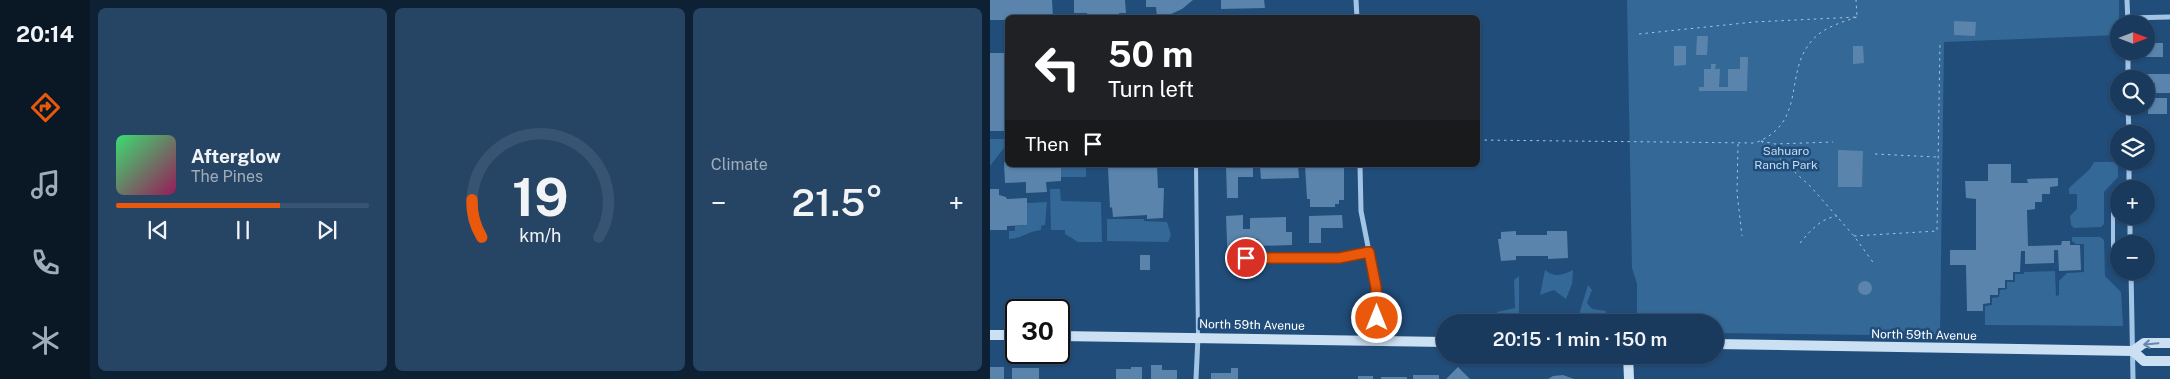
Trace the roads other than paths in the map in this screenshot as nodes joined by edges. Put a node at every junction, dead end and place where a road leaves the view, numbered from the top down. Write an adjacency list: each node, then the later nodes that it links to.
1 (1356, 0): 3 (street)
2 (2127, 0): 4 (street)
3 (1357, 15)
4 (2128, 15)
5 (2169, 17): 6 (street)
6 (2155, 18)
7 (1196, 167): 15 (lane)
8 (1360, 167): 9 (street)
9 (1369, 252): 10 (lane); 16 (street)
10 (1246, 258)
11 (2131, 280): 20 (street)
12 (990, 335): 13 (main road)
13 (1005, 335)
14 (1070, 336): 15 (main road, North 59th Avenue)
15 (1198, 337): 16 (main road, North 59th Avenue); 23 (street)
16 (1376, 340): 17 (main road, North 59th Avenue)
17 (1436, 342)
18 (2170, 343): 20 (main road, North 59th Avenue, one-way to 20)
19 (1724, 344): 20 (main road, North 59th Avenue)
20 (2133, 350): 21 (main road, North 59th Avenue); 25 (street)
21 (2170, 361)
22 (1628, 364): 24 (main road)
23 (1196, 379)
24 (1629, 379)
25 (2133, 379)

